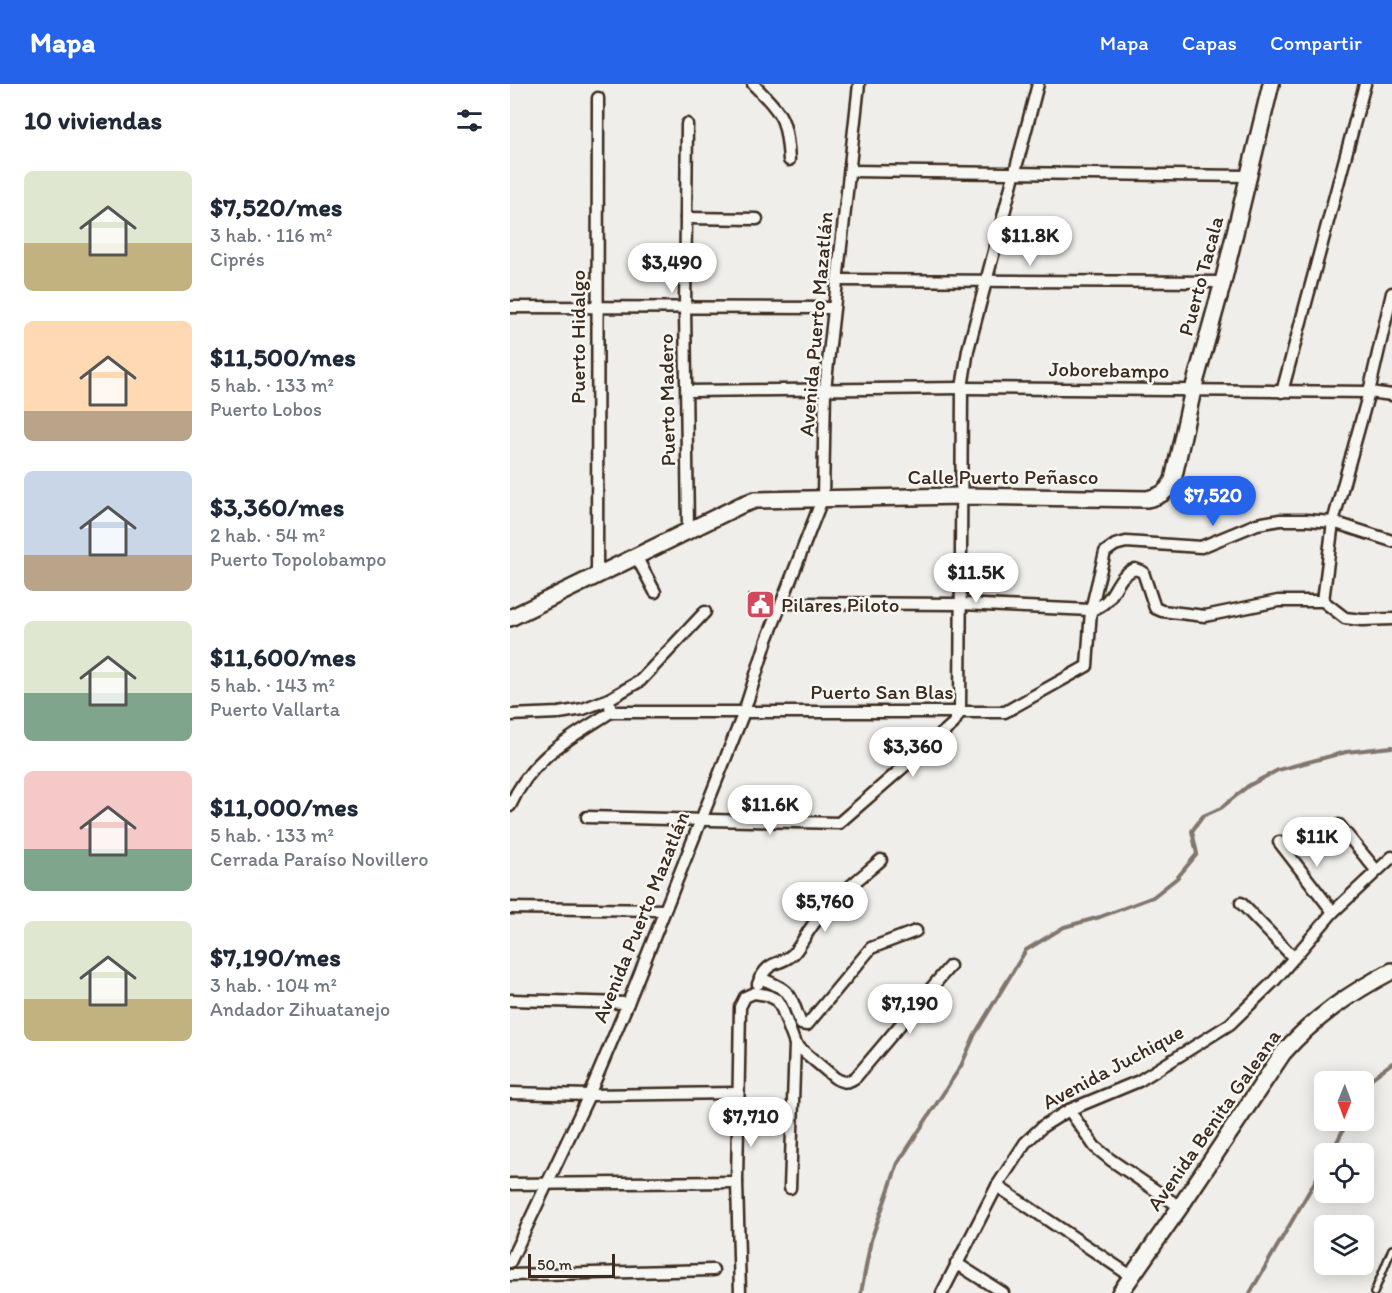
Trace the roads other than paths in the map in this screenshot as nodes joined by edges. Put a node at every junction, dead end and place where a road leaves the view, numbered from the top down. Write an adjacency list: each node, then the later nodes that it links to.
1 (753, 84): 8 (street)
2 (859, 84): 9 (street, Avenida Puerto Mazatlán)
3 (1038, 84): 10 (street)
4 (1271, 84): 11 (street, Puerto Tacala)
5 (1365, 84): 27 (street)
6 (598, 98): 19 (street, Puerto Hidalgo)
7 (687, 124): 12 (street, Puerto Madero)
8 (789, 160)
9 (850, 171): 10 (street); 14 (street, Avenida Puerto Mazatlán)
10 (1016, 172): 11 (street); 15 (street)
11 (1248, 176): 16 (street, Puerto Tacala)
12 (686, 218): 13 (street); 20 (street, Puerto Madero)
13 (757, 219)
14 (837, 280): 15 (street); 21 (street, Avenida Puerto Mazatlán)
15 (987, 281): 16 (street); 23 (street)
16 (1223, 282): 25 (street, Puerto Tacala)
17 (1392, 292): 22 (street)
18 (510, 307): 19 (street)
19 (597, 308): 20 (street); 37 (street, Puerto Hidalgo)
20 (685, 308): 21 (street); 26 (street, Puerto Madero)
21 (833, 308): 24 (street, Avenida Puerto Mazatlán)
22 (1389, 316): 28 (street)
23 (962, 388): 24 (street, Joborebampo); 25 (street, Joborebampo); 31 (street)
24 (825, 390): 26 (street, Joborebampo); 32 (street, Avenida Puerto Mazatlán)
25 (1192, 390): 27 (street, Joborebampo); 30 (street, Puerto Tacala)
26 (688, 391): 34 (street, Puerto Madero)
27 (1282, 392): 28 (street, Joborebampo)
28 (1369, 392): 29 (street, Joborebampo); 33 (street)
29 (1392, 395)
30 (1173, 480): 31 (street, Calle Puerto Peñasco)
31 (963, 496): 32 (street, Calle Puerto Peñasco); 41 (street)
32 (823, 497): 34 (street, Calle Puerto Peñasco); 40 (street, Avenida Puerto Mazatlán)
33 (1332, 522): 35 (street); 39 (street); 42 (street)
34 (688, 530): 36 (street, Calle Puerto Peñasco)
35 (1392, 541)
36 (636, 556): 37 (street, Calle Puerto Peñasco); 38 (street)
37 (597, 576): 44 (street, Calle Puerto Peñasco)
38 (655, 592)
39 (1323, 601): 42 (street); 45 (street)
40 (782, 603): 41 (street); 48 (street, Avenida Puerto Mazatlán)
41 (962, 604): 42 (street); 49 (street)
42 (1091, 610): 49 (street, Puerto San Blas)
43 (705, 612): 46 (street)
44 (510, 618)
45 (1392, 619)
46 (609, 699): 47 (street); 50 (street)
47 (610, 712): 48 (street, Puerto San Blas); 51 (street)
48 (744, 712): 49 (street, Puerto San Blas); 53 (street, Avenida Puerto Mazatlán)
49 (960, 712): 53 (street)
50 (510, 715)
51 (510, 807)
52 (587, 817): 53 (street)
53 (702, 821): 61 (street, Avenida Puerto Mazatlán)
54 (1339, 825): 58 (street)
55 (1280, 842): 62 (street)
56 (1392, 857): 58 (street, Avenida Juchique)
57 (881, 861): 67 (street)
58 (1376, 870): 62 (street, Avenida Juchique)
59 (1241, 903): 64 (street)
60 (510, 908): 61 (street)
61 (665, 910): 70 (street, Avenida Puerto Mazatlán)
62 (1333, 912): 64 (street, Avenida Juchique)
63 (916, 931): 67 (street)
64 (1294, 958): 75 (street, Avenida Juchique)
65 (950, 966): 71 (street)
66 (1392, 971): 81 (street, Avenida Benita Galeana)
67 (760, 978): 68 (street)
68 (754, 993): 71 (street); 72 (street)
69 (510, 1000): 70 (street)
70 (628, 1004): 74 (street, Avenida Puerto Mazatlán)
71 (795, 1044): 80 (street)
72 (737, 1092): 74 (street); 76 (street)
73 (510, 1093): 74 (street)
74 (589, 1095): 78 (street, Avenida Puerto Mazatlán)
75 (1069, 1110): 79 (street, Avenida Juchique); 81 (street)
76 (737, 1182): 78 (street); 88 (street)
77 (510, 1184): 78 (street)
78 (547, 1185): 83 (street, Avenida Puerto Mazatlán)
79 (997, 1186): 84 (street, Avenida Juchique); 87 (street)
80 (790, 1188)
81 (1180, 1207): 87 (street, Avenida Benita Galeana)
82 (1392, 1249): 92 (lane)
83 (510, 1262)
84 (956, 1263): 89 (street, Avenida Juchique); 90 (street)
85 (713, 1269): 86 (street)
86 (510, 1275)
87 (1131, 1276): 91 (street, Avenida Benita Galeana)
88 (740, 1293)
89 (942, 1293)
90 (1003, 1293)
91 (1120, 1293)
92 (1374, 1293)

